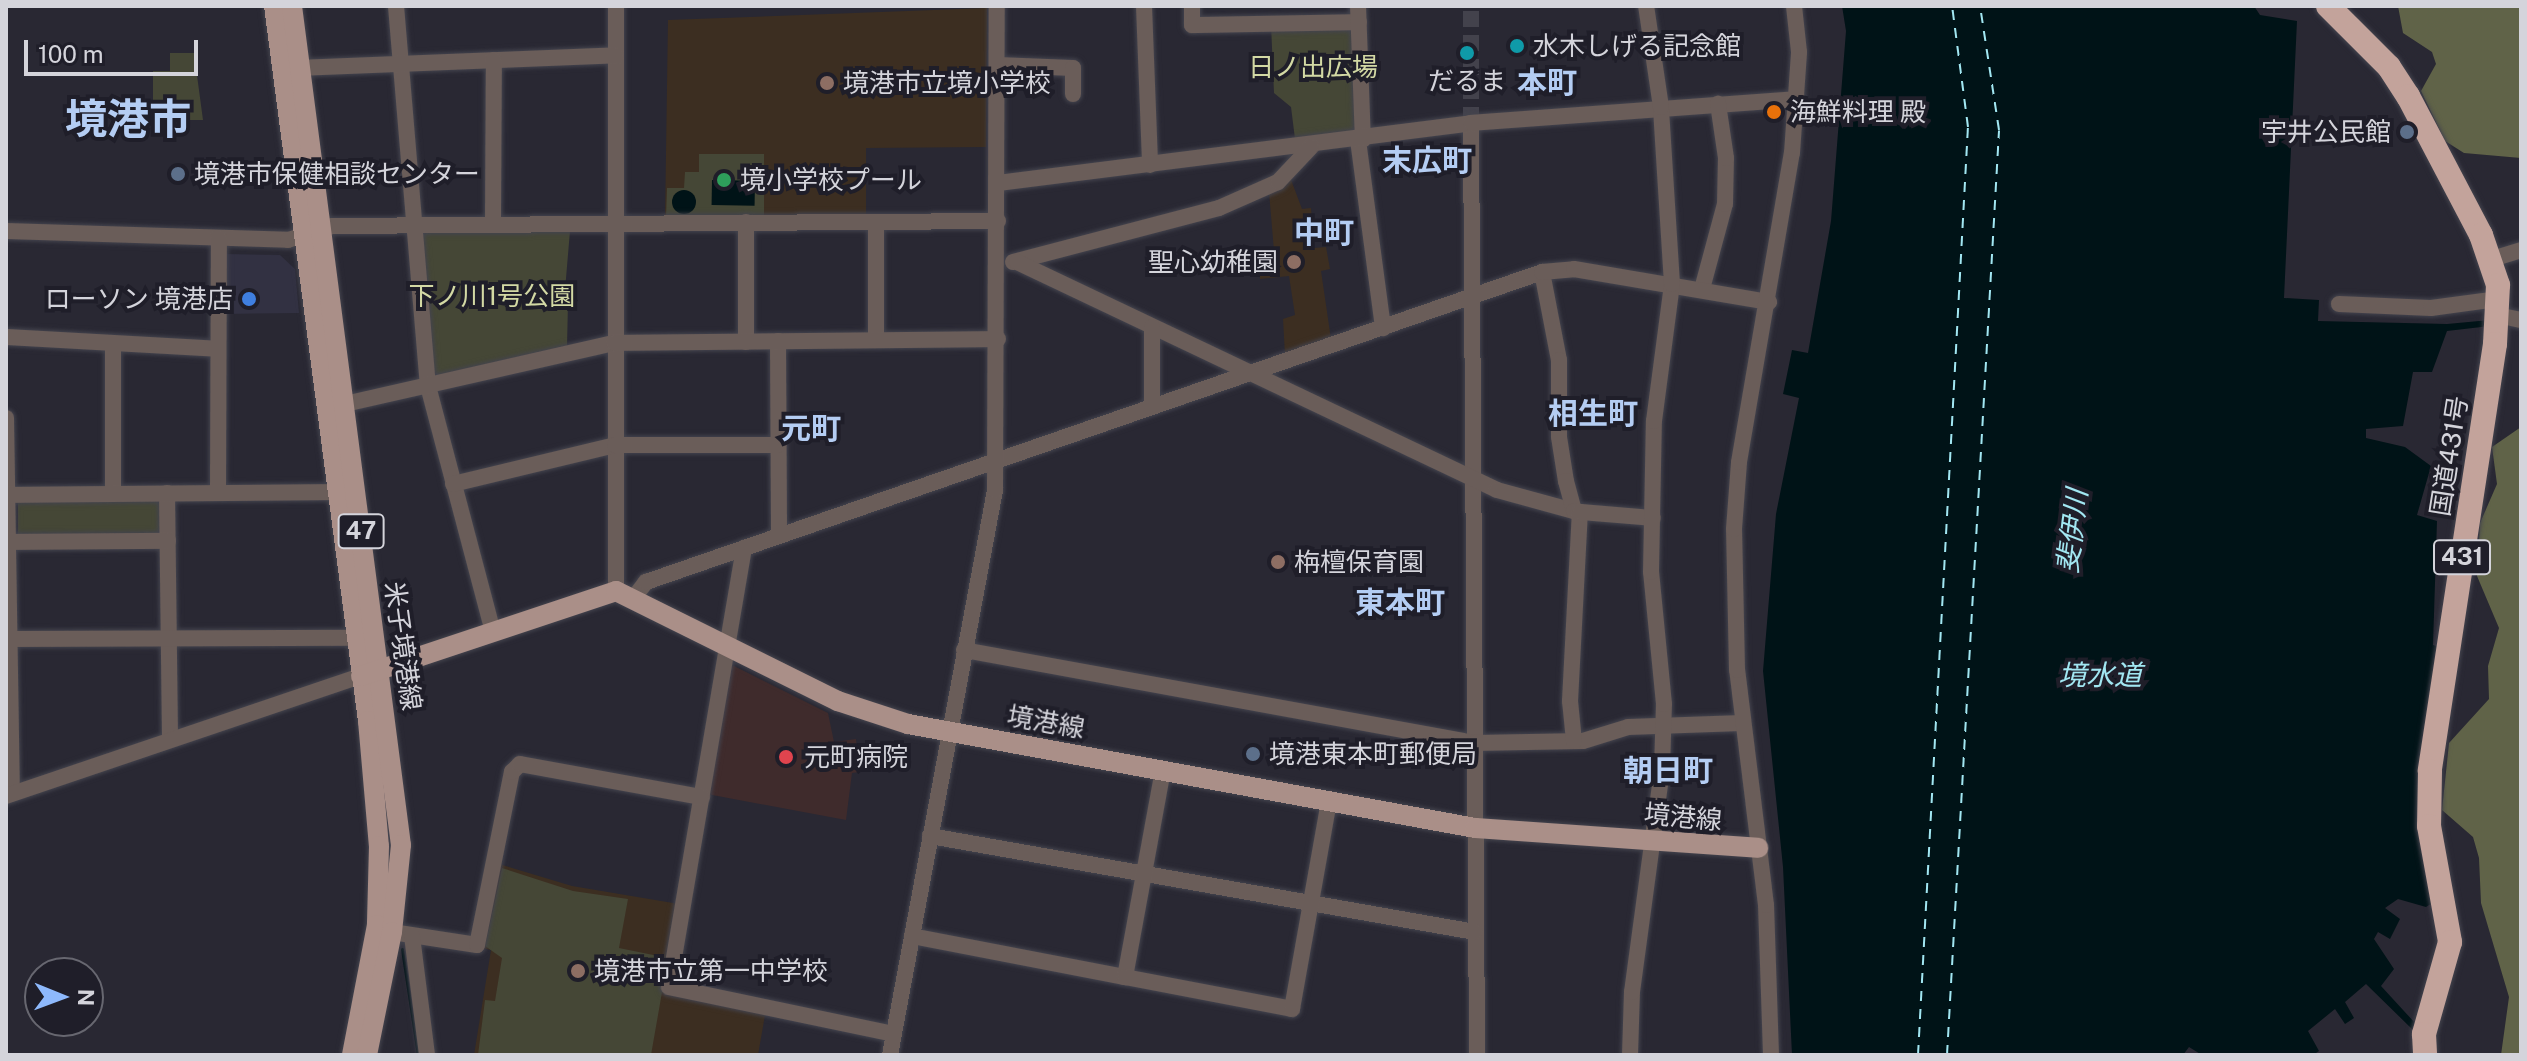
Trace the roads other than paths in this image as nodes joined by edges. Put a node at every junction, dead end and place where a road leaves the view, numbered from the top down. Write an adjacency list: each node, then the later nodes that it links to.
1 (274, 6): 33 (main road, 米子境港線 / 47)
2 (292, 6): 16 (main road, 米子境港線 / 47)
3 (396, 6): 14 (street)
4 (616, 6): 12 (street)
5 (997, 6): 15 (street)
6 (1144, 6): 24 (street)
7 (1192, 6): 11 (street)
8 (1646, 6): 20 (street)
9 (1794, 6): 18 (street)
10 (2328, 6): 36 (highway, 国道431号 / 431)
11 (1358, 14): 22 (street)
12 (616, 55): 13 (street); 31 (street)
13 (494, 60): 14 (street); 30 (street)
14 (401, 63): 16 (street); 29 (street)
15 (998, 65): 17 (street); 25 (street)
16 (299, 68): 33 (main road, 米子境港線 / 47)
17 (1073, 94)
18 (1797, 99): 19 (street); 43 (street)
19 (1718, 104): 20 (street); 41 (street)
20 (1661, 107): 21 (street); 40 (street)
21 (1471, 123): 22 (street); 42 (street)
22 (1360, 140): 23 (street); 47 (street)
23 (1311, 147): 24 (street); 38 (street)
24 (1150, 165): 25 (street)
25 (998, 183): 26 (street)
26 (998, 221): 28 (street); 37 (street)
27 (746, 222): 28 (street); 31 (street); 52 (street)
28 (876, 223): 50 (street)
29 (413, 224): 30 (street); 33 (street); 57 (street)
30 (493, 224): 31 (street)
31 (615, 224): 53 (street)
32 (6, 231): 34 (street)
33 (312, 236): 34 (street); 58 (main road, 米子境港線 / 47); 66 (main road, 米子境港線 / 47)
34 (219, 238): 55 (street)
35 (2521, 250): 36 (street)
36 (2492, 259): 45 (highway, 国道431号 / 431)
37 (998, 260): 38 (street); 49 (street)
38 (1017, 262): 46 (street)
39 (1542, 272): 40 (street); 42 (street); 71 (street)
40 (1672, 284): 41 (street); 72 (street)
41 (1702, 289): 43 (street)
42 (1473, 296): 47 (street); 64 (street)
43 (1769, 302): 85 (street)
44 (2339, 304): 45 (street)
45 (2506, 311): 106 (highway, 国道431号 / 431)
46 (1152, 327): 56 (street); 59 (street)
47 (1383, 328): 56 (street)
48 (6, 337): 54 (street)
49 (998, 339): 50 (street); 63 (street)
50 (876, 340): 51 (street)
51 (778, 341): 52 (street); 62 (street)
52 (746, 342): 53 (street)
53 (614, 343): 57 (street); 61 (street)
54 (113, 347): 55 (street); 69 (street)
55 (218, 349): 68 (street)
56 (1249, 374): 59 (street); 64 (street)
57 (428, 386): 58 (street); 65 (street)
58 (345, 404): 84 (main road, 米子境港線 / 47)
59 (1152, 406): 63 (street)
60 (6, 418): 70 (street)
61 (615, 445): 62 (street); 65 (street); 77 (street)
62 (778, 445): 73 (street)
63 (998, 460): 73 (street); 83 (street)
64 (1474, 479): 71 (street); 90 (street)
65 (453, 484): 78 (street)
66 (335, 492): 68 (street); 80 (main road, 米子境港線 / 47)
67 (167, 493): 68 (street); 69 (street); 74 (street)
68 (218, 493)
69 (113, 494): 70 (street)
70 (8, 495): 75 (street)
71 (1577, 511): 72 (street); 89 (street)
72 (1653, 518): 86 (street)
73 (779, 534): 76 (street)
74 (168, 541): 75 (street); 79 (street)
75 (8, 542): 81 (street)
76 (744, 548): 77 (street); 82 (street)
77 (626, 594): 78 (main road); 82 (main road, 境港線)
78 (493, 632): 84 (main road)
79 (171, 638): 80 (street); 81 (street); 88 (street)
80 (356, 638): 84 (main road, 米子境港線 / 47)
81 (9, 639): 92 (street)
82 (730, 649): 87 (main road, 境港線); 93 (street)
83 (964, 650): 87 (street); 90 (street)
84 (371, 673): 88 (street); 102 (main road, 米子境港線 / 47); 107 (main road, 米子境港線 / 47)
85 (1742, 723): 86 (street); 98 (street)
86 (1664, 729): 89 (street); 97 (street)
87 (949, 731): 91 (main road, 境港線); 96 (street)
88 (170, 738): 92 (street)
89 (1574, 741): 90 (street)
90 (1474, 743): 95 (street)
91 (1163, 770): 94 (main road, 境港線); 99 (street)
92 (9, 794)
93 (702, 797): 102 (street); 105 (street)
94 (1329, 802): 95 (main road, 境港線); 100 (street)
95 (1475, 828): 97 (main road, 境港線); 101 (street)
96 (930, 836): 99 (street); 103 (street)
97 (1656, 840): 98 (main road, 境港線); 112 (street)
98 (1758, 848): 113 (street)
99 (1144, 874): 100 (street); 104 (street)
100 (1311, 904): 101 (street); 104 (street)
101 (1475, 932): 111 (street)
102 (402, 934): 108 (main road, 米子境港線 / 47); 109 (street)
103 (912, 936): 104 (street); 105 (street)
104 (1125, 977)
105 (893, 1034): 110 (street)
106 (2425, 1044): 114 (main road)
107 (352, 1055)
108 (367, 1055)
109 (427, 1055)
110 (890, 1055)
111 (1477, 1055)
112 (1630, 1055)
113 (1771, 1055)
114 (2411, 1055)

